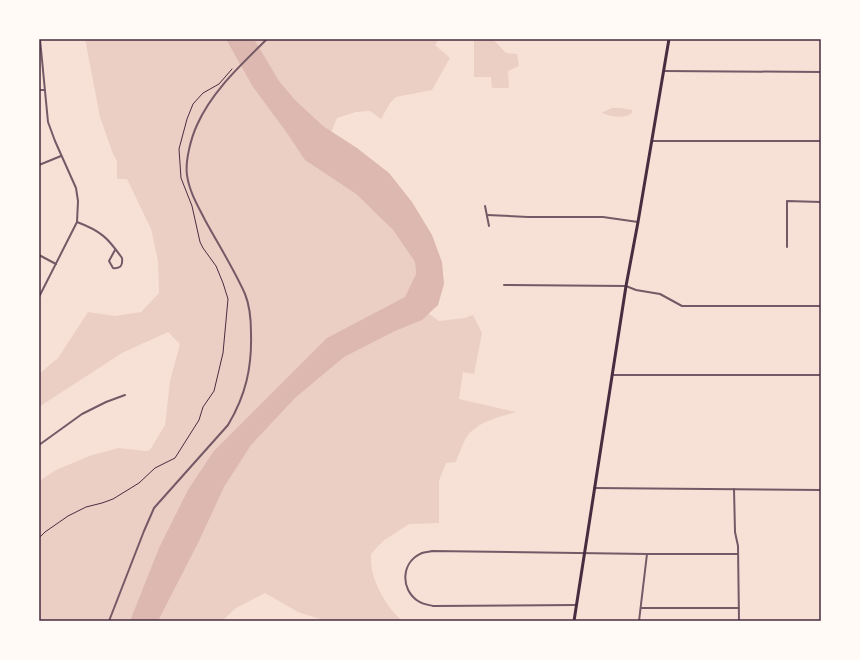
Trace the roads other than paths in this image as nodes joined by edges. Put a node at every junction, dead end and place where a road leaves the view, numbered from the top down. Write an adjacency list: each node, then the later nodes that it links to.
1 (40, 39): 7 (street)
2 (267, 39): 39 (street)
3 (669, 39): 4 (main road)
4 (664, 71): 5 (street); 8 (main road)
5 (821, 72)
6 (39, 90): 7 (street)
7 (44, 90): 10 (street)
8 (652, 141): 9 (street); 16 (main road)
9 (821, 141)
10 (61, 156): 11 (street); 15 (street)
11 (39, 165)
12 (821, 202): 18 (street)
13 (485, 206): 14 (street)
14 (487, 215): 16 (street); 17 (street)
15 (77, 222): 19 (street); 21 (street)
16 (638, 222): 23 (main road)
17 (489, 226)
18 (787, 247)
19 (115, 250): 19 (street)
20 (39, 255): 21 (street)
21 (56, 264): 24 (street)
22 (504, 285): 23 (street)
23 (626, 286): 25 (street); 26 (main road)
24 (39, 296)
25 (821, 306)
26 (612, 375): 27 (street); 30 (main road)
27 (821, 375)
28 (125, 395): 29 (street)
29 (39, 444)
30 (594, 488): 31 (street); 33 (main road)
31 (734, 489): 32 (street); 35 (street)
32 (821, 490)
33 (584, 553): 34 (street); 36 (main road); 36 (street)
34 (647, 554): 35 (street); 37 (street)
35 (738, 554): 38 (street)
36 (576, 605): 40 (main road)
37 (641, 608): 38 (street); 41 (street)
38 (739, 608): 42 (street)
39 (110, 621)
40 (574, 621)
41 (639, 621)
42 (739, 621)

